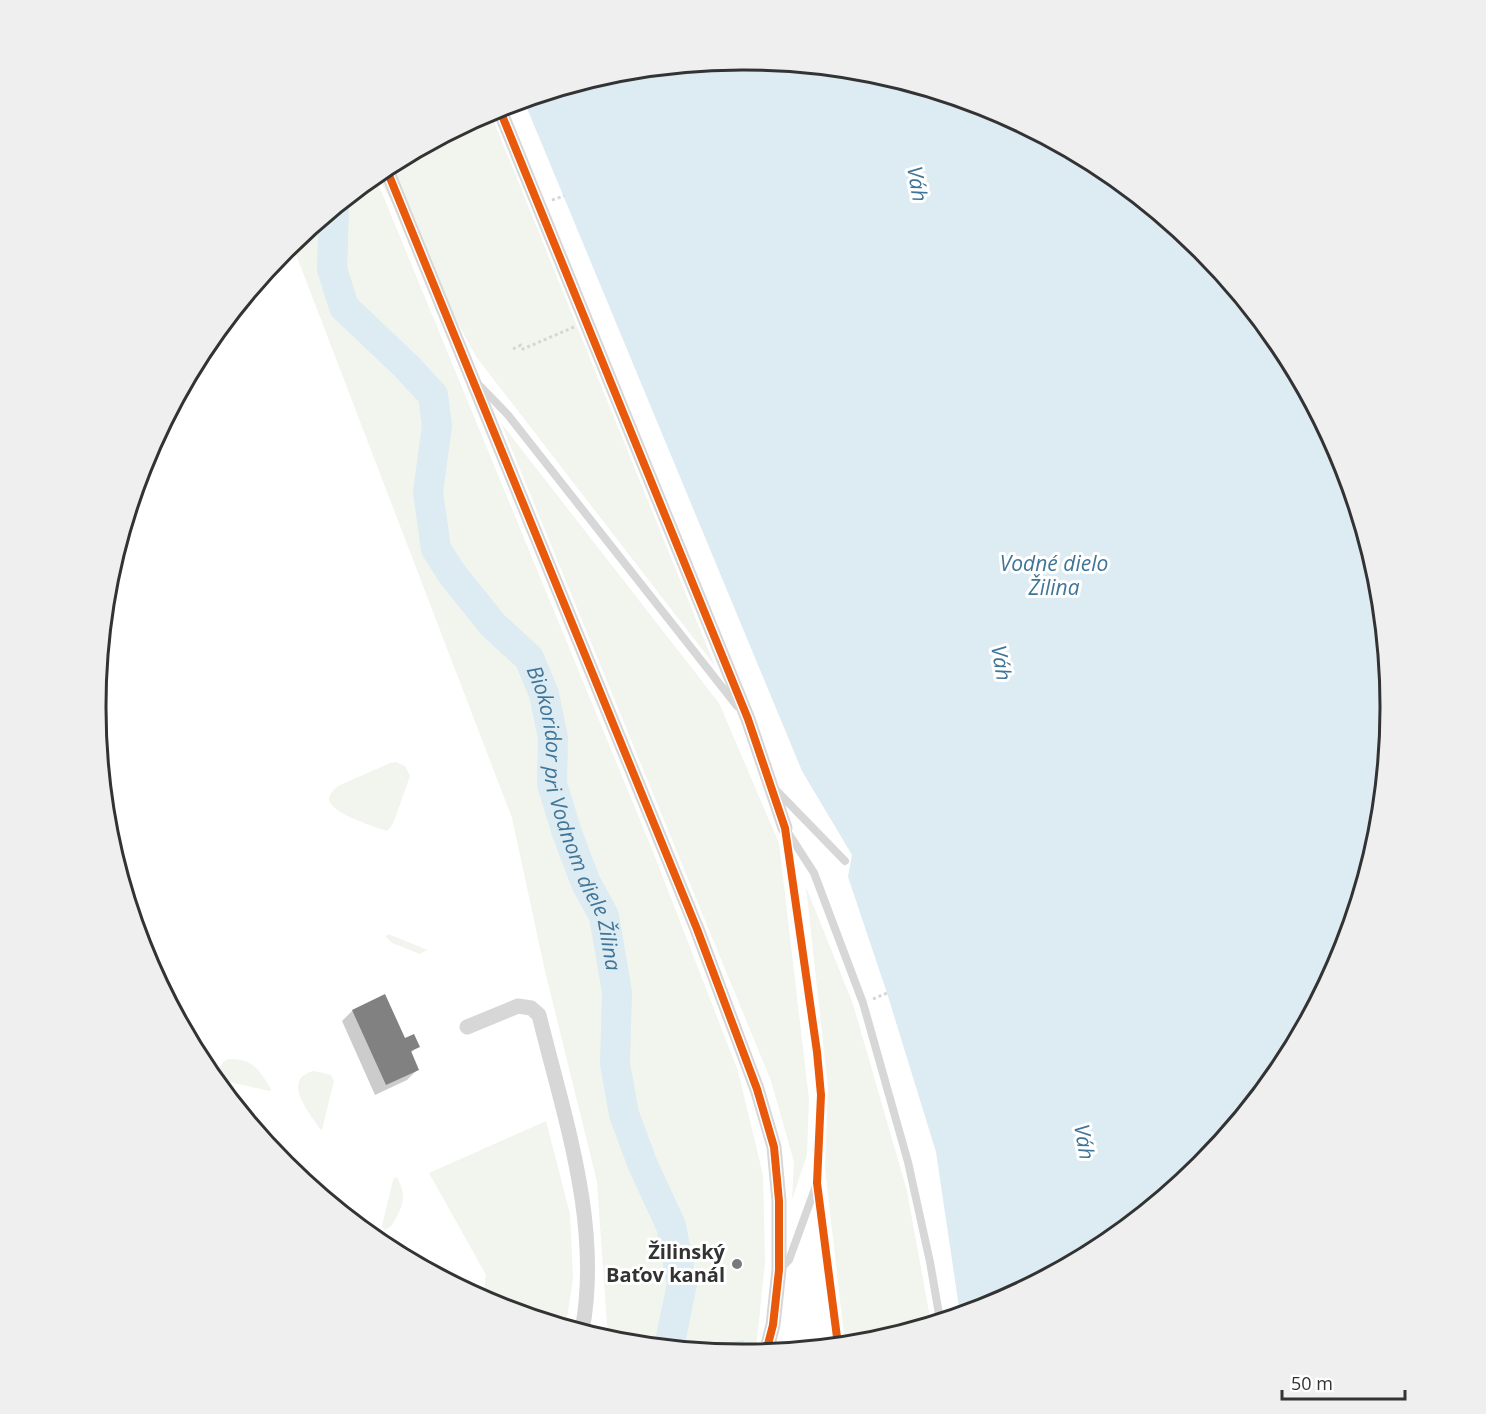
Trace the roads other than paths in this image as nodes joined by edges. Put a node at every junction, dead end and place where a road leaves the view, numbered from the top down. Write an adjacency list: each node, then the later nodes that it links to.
1 (503, 118): 4 (street)
2 (390, 177): 3 (street)
3 (471, 377): 4 (lane); 10 (street)
4 (748, 718): 5 (street)
5 (772, 786): 6 (street); 7 (lane)
6 (785, 828): 11 (lane)
7 (845, 861)
8 (466, 1027): 12 (street)
9 (816, 1183): 10 (lane)
10 (778, 1270): 13 (street)
11 (939, 1313)
12 (584, 1323)
13 (768, 1343)

